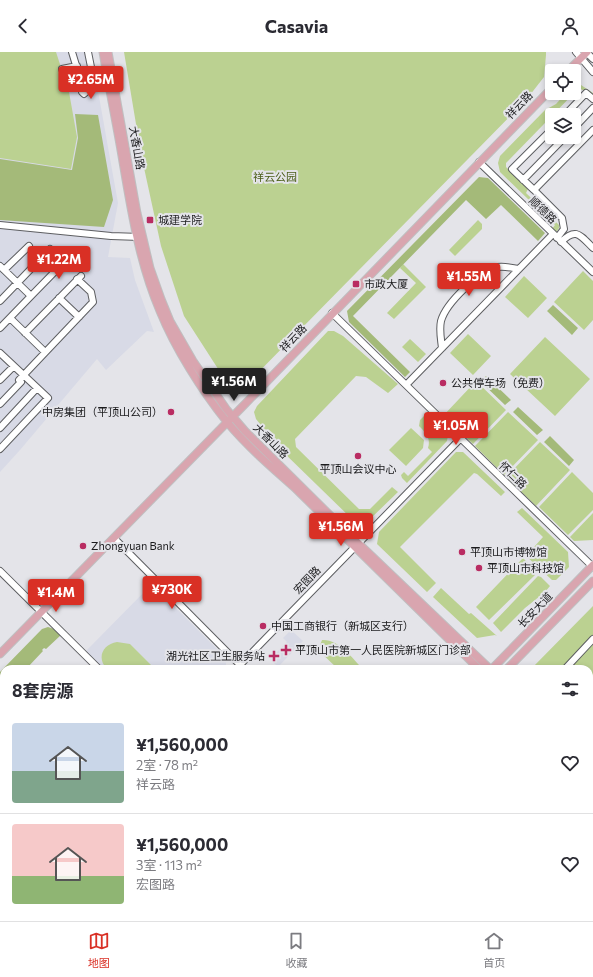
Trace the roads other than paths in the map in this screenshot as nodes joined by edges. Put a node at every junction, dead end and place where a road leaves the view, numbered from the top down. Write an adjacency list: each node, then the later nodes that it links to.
1 (72, 52): 10 (street)
2 (88, 52): 13 (street)
3 (103, 52): 27 (main road, 大香山路)
4 (108, 52): 27 (main road, 大香山路)
5 (576, 52): 7 (street)
6 (586, 52): 7 (main road); 8 (street)
7 (581, 58): 9 (main road); 12 (street)
8 (593, 59)
9 (575, 64)
10 (77, 67): 11 (street); 13 (street)
11 (62, 69)
12 (593, 72)
13 (86, 74): 14 (street)
14 (67, 88)
15 (545, 95): 23 (main road, 祥云路)
16 (593, 99): 17 (street)
17 (572, 108)
18 (593, 108): 19 (street)
19 (581, 121)
20 (593, 130): 25 (street)
21 (545, 136): 24 (street)
22 (556, 144): 24 (street)
23 (479, 162): 28 (street, 顺德路); 40 (main road, 祥云路)
24 (523, 180): 25 (street)
25 (534, 190): 28 (street)
26 (0, 225): 27 (street)
27 (139, 237): 54 (main road, 大香山路)
28 (557, 238): 30 (street); 34 (street); 35 (street, 顺德路)
29 (29, 246): 33 (street)
30 (593, 248)
31 (50, 249): 36 (street)
32 (74, 252): 37 (street)
33 (2, 268): 36 (street)
34 (519, 269): 45 (street); 45 (street)
35 (593, 272)
36 (17, 283): 37 (street); 39 (street)
37 (31, 296): 42 (street)
38 (59, 298): 41 (street); 41 (street); 44 (street)
39 (0, 301)
40 (332, 313): 51 (street, 怀仁路); 54 (main road, 祥云路)
41 (79, 317): 46 (street)
42 (10, 318): 43 (street); 44 (street)
43 (0, 328)
44 (25, 333): 46 (street)
45 (442, 348): 51 (street)
46 (45, 352): 49 (street)
47 (0, 353): 48 (street)
48 (14, 366): 49 (street); 50 (street)
49 (23, 375): 52 (street); 53 (street)
50 (0, 380)
51 (406, 385): 56 (street, 怀仁路)
52 (37, 388): 55 (street); 57 (street)
53 (0, 404)
54 (230, 420): 58 (main road, 祥云路); 59 (main road, 大香山路)
55 (0, 428)
56 (461, 438): 59 (street, 宏图路); 60 (street, 怀仁路)
57 (0, 448)
58 (114, 538): 63 (main road, 祥云路); 67 (street)
59 (356, 545): 68 (street, 宏图路); 69 (main road, 大香山路); 70 (main road, 大香山路)
60 (593, 566): 71 (main road, 长安大道)
61 (0, 570): 63 (street)
62 (593, 581): 72 (main road, 长安大道)
63 (42, 612): 65 (main road, 祥云路); 66 (street)
64 (593, 639): 73 (street)
65 (0, 654)
66 (95, 665)
67 (237, 665)
68 (243, 665)
69 (475, 665)
70 (487, 665)
71 (495, 665)
72 (511, 665)
73 (569, 665)

